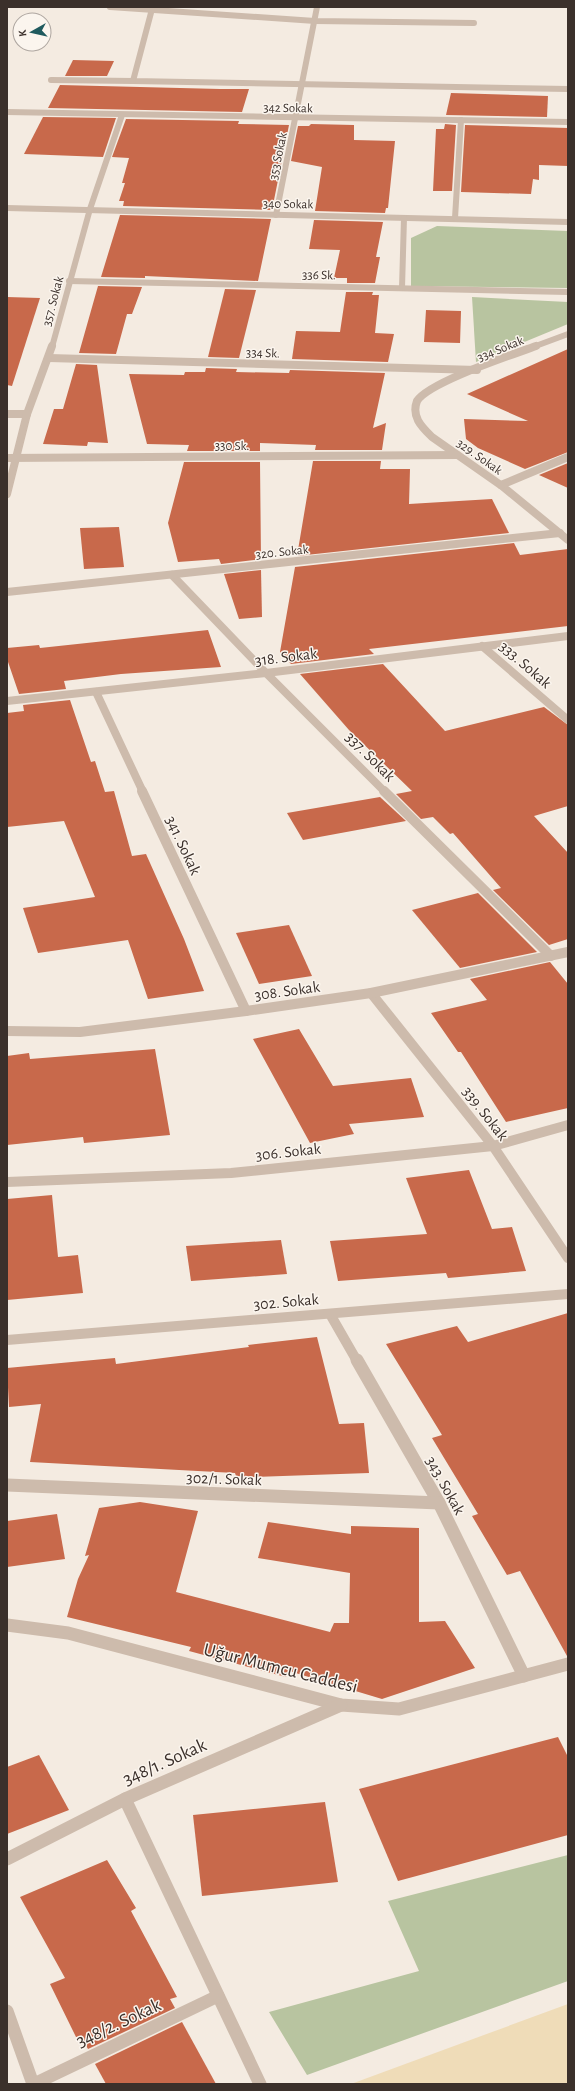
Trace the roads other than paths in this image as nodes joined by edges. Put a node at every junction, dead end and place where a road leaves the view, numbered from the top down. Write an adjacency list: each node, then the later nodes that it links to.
1 (110, 7): 3 (street)
2 (317, 7): 4 (street, 353 Sokak)
3 (152, 9): 4 (street); 7 (street)
4 (315, 20): 5 (street); 8 (street, 353 Sokak)
5 (474, 23)
6 (51, 80): 7 (street)
7 (133, 81): 8 (street)
8 (303, 85): 9 (street); 12 (street, 353 Sokak)
9 (568, 89)
10 (7, 112): 11 (street, 342 Sokak)
11 (122, 115): 12 (street, 342 Sokak); 16 (street, 357. Sokak)
12 (297, 118): 13 (street, 342 Sokak); 17 (street, 353 Sokak)
13 (461, 120): 14 (street, 342 Sokak); 19 (street)
14 (568, 122)
15 (7, 208): 16 (street, 340 Sokak)
16 (90, 210): 17 (street, 340 Sokak); 21 (street, 357. Sokak)
17 (276, 215): 18 (street, 340 Sokak)
18 (404, 218): 19 (street, 340 Sokak); 22 (street)
19 (455, 218): 20 (street, 340 Sokak)
20 (568, 222)
21 (69, 281): 22 (street, 336 Sk.); 25 (street, 357. Sokak)
22 (402, 288): 23 (street, 336 Sk.)
23 (568, 292)
24 (568, 334): 26 (street, 334 Sokak)
25 (49, 358): 26 (street, 334 Sk.); 29 (street, 357. Sokak)
26 (477, 370): 27 (street, 334 Sokak)
27 (440, 385): 30 (street, 329. Sokak)
28 (7, 414): 29 (street)
29 (27, 414): 32 (street, 357. Sokak)
30 (457, 455): 32 (street, 330 Sk.); 33 (street, 329. Sokak)
31 (568, 457): 33 (street)
32 (11, 458): 34 (street, 357. Sokak)
33 (501, 485): 35 (street, 329. Sokak)
34 (7, 494)
35 (560, 533): 36 (street, 329. Sokak); 37 (street, 320. Sokak)
36 (568, 540)
37 (172, 575): 38 (street, 320. Sokak); 41 (street, 337. Sokak)
38 (7, 592)
39 (568, 636): 40 (street, 318. Sokak)
40 (482, 646): 41 (street, 318. Sokak); 44 (street, 333. Sokak)
41 (266, 673): 42 (street, 318. Sokak); 46 (street, 337. Sokak)
42 (96, 692): 43 (street, 318. Sokak); 48 (street, 341. Sokak)
43 (7, 701)
44 (568, 720)
45 (568, 952): 46 (street, 308. Sokak)
46 (551, 956): 47 (street, 308. Sokak)
47 (371, 993): 48 (street, 308. Sokak); 51 (street, 339. Sokak)
48 (246, 1011): 49 (street, 308. Sokak)
49 (7, 1031)
50 (568, 1125): 51 (street, 306. Sokak)
51 (493, 1146): 52 (street, 306. Sokak); 53 (street, 339. Sokak)
52 (7, 1182)
53 (568, 1258)
54 (568, 1294): 55 (street, 302. Sokak)
55 (330, 1314): 56 (street, 302. Sokak); 58 (street, 343. Sokak)
56 (7, 1340)
57 (7, 1485): 58 (street, 302/1. Sokak)
58 (439, 1503): 61 (street, 343. Sokak)
59 (7, 1625): 62 (street, Uğur Mumcu Caddesi)
60 (568, 1664): 61 (street, Uğur Mumcu Caddesi)
61 (524, 1676): 62 (street, Uğur Mumcu Caddesi)
62 (340, 1705): 63 (street, 348/1. Sokak)
63 (125, 1799): 64 (street, 348/1. Sokak); 65 (street)
64 (7, 1859)
65 (218, 1996): 67 (street, 348/2. Sokak); 68 (street)
66 (7, 2011): 67 (street)
67 (34, 2084)
68 (260, 2084)

